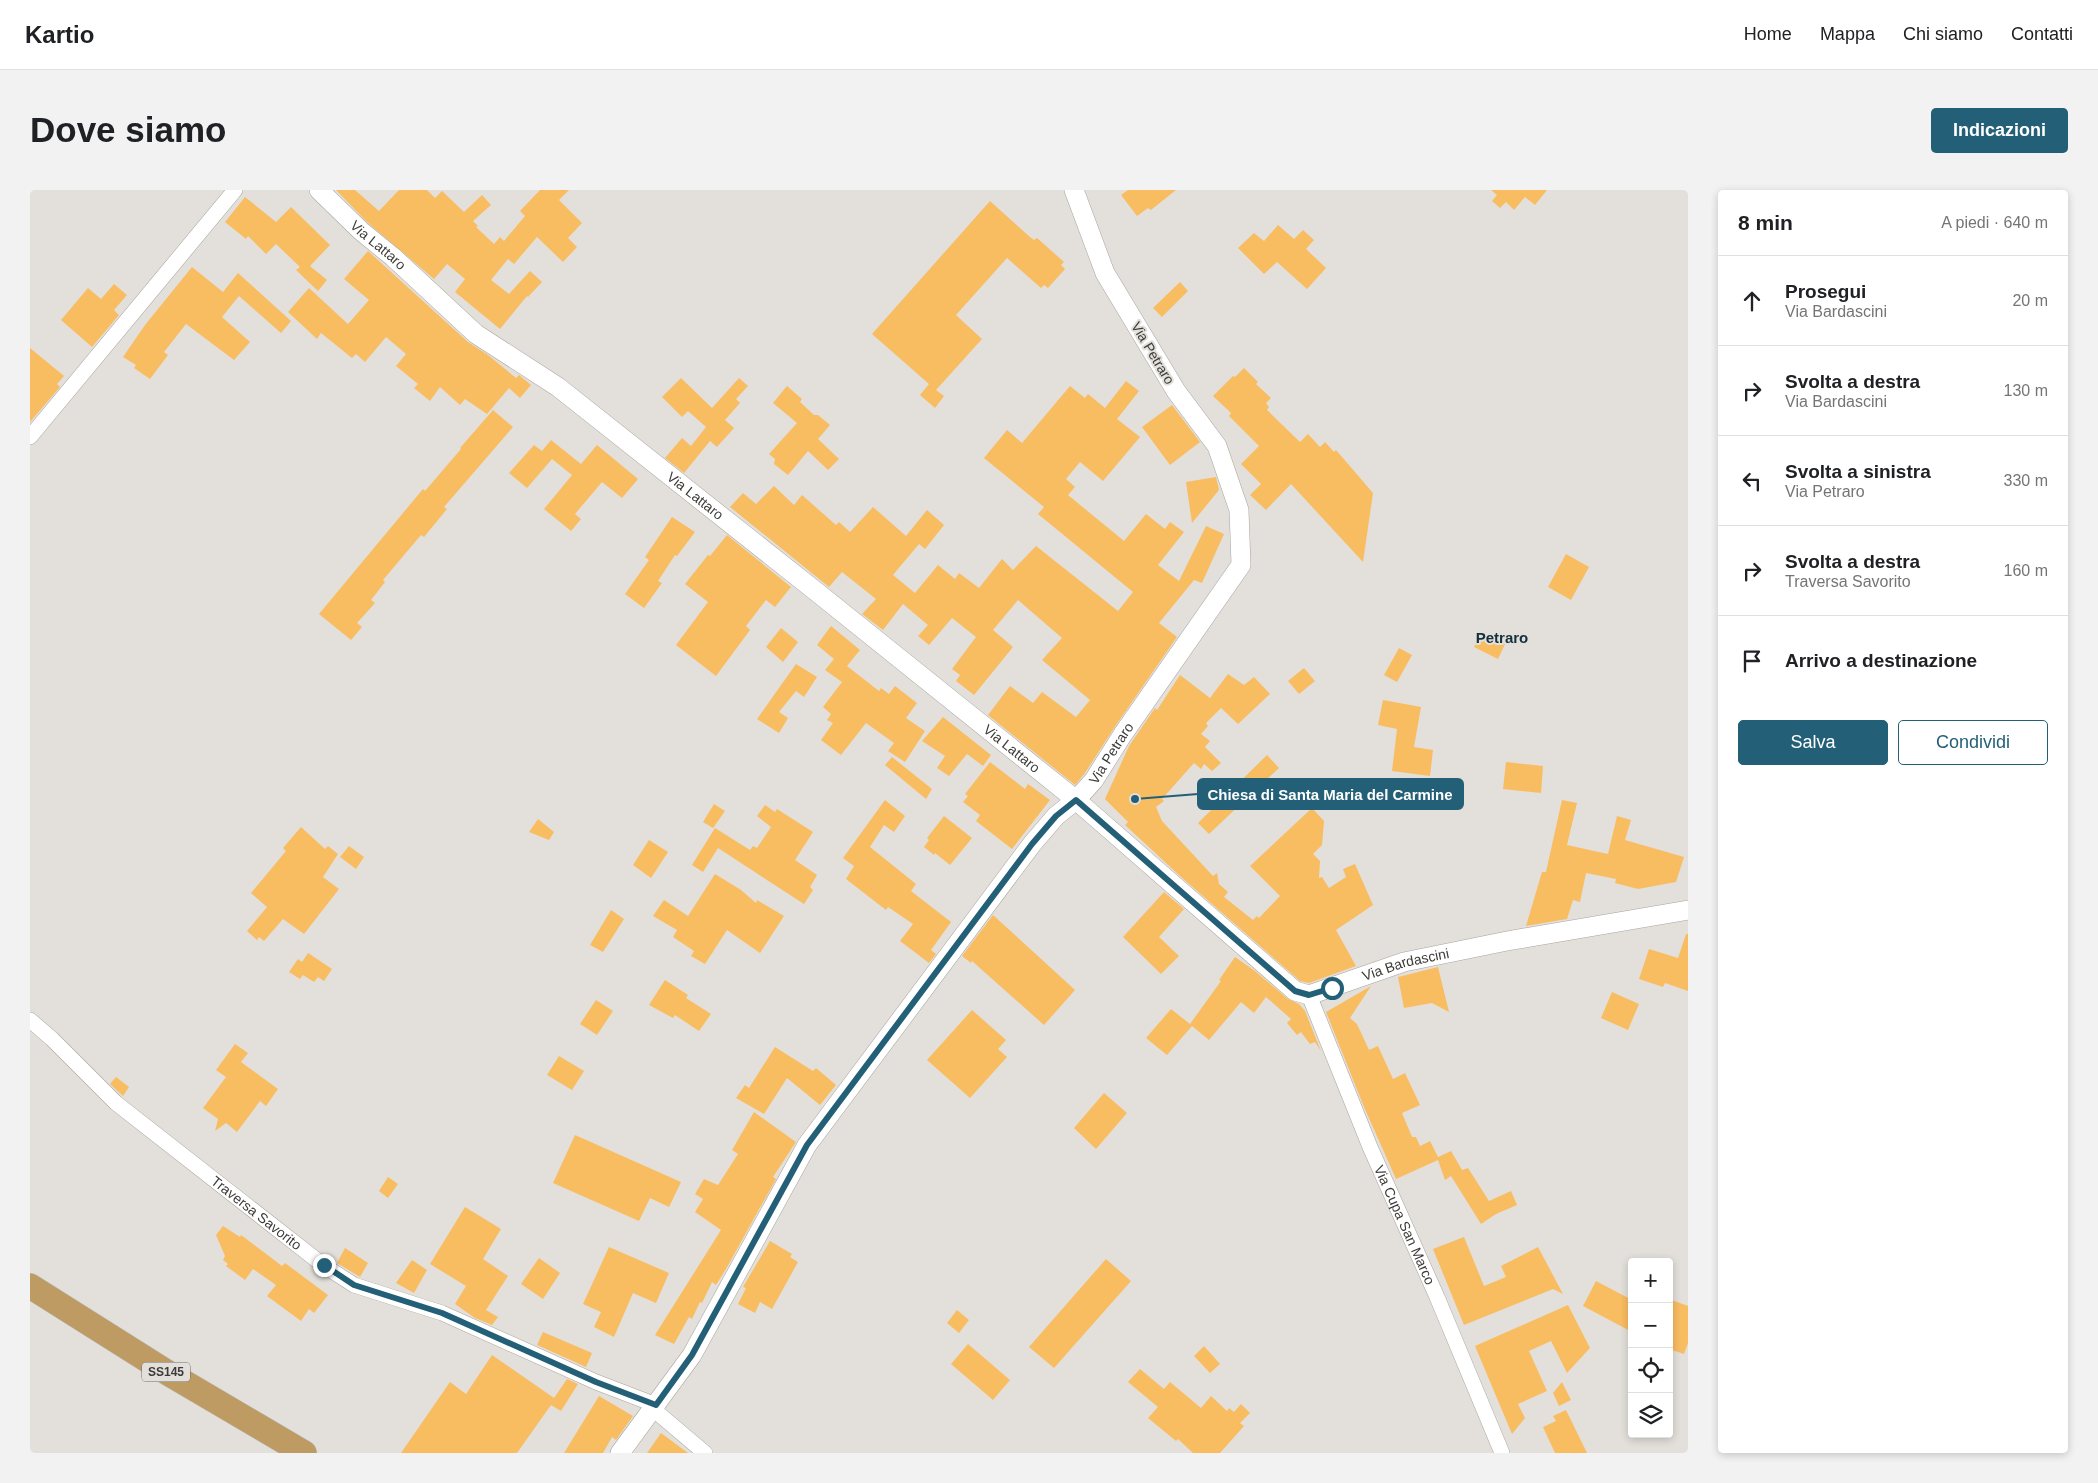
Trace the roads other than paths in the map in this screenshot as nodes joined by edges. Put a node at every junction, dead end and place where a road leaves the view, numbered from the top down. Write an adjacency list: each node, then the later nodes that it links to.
1 (235, 190): 4 (street)
2 (319, 190): 5 (street, Via Lattaro)
3 (1074, 190): 5 (street, Via Petraro)
4 (30, 437)
5 (1076, 800): 7 (street); 10 (street, Via Petraro)
6 (1688, 910): 7 (street, Via Bardascini)
7 (1309, 995): 14 (street, Via Cupa San Marco)
8 (30, 1020): 10 (street, Traversa Savorito)
9 (30, 1286): 11 (highway, SS145)
10 (654, 1407): 12 (street, Via Petraro); 13 (street, Traversa Savorito)
11 (304, 1453)
12 (620, 1453)
13 (705, 1453)
14 (1502, 1453)

